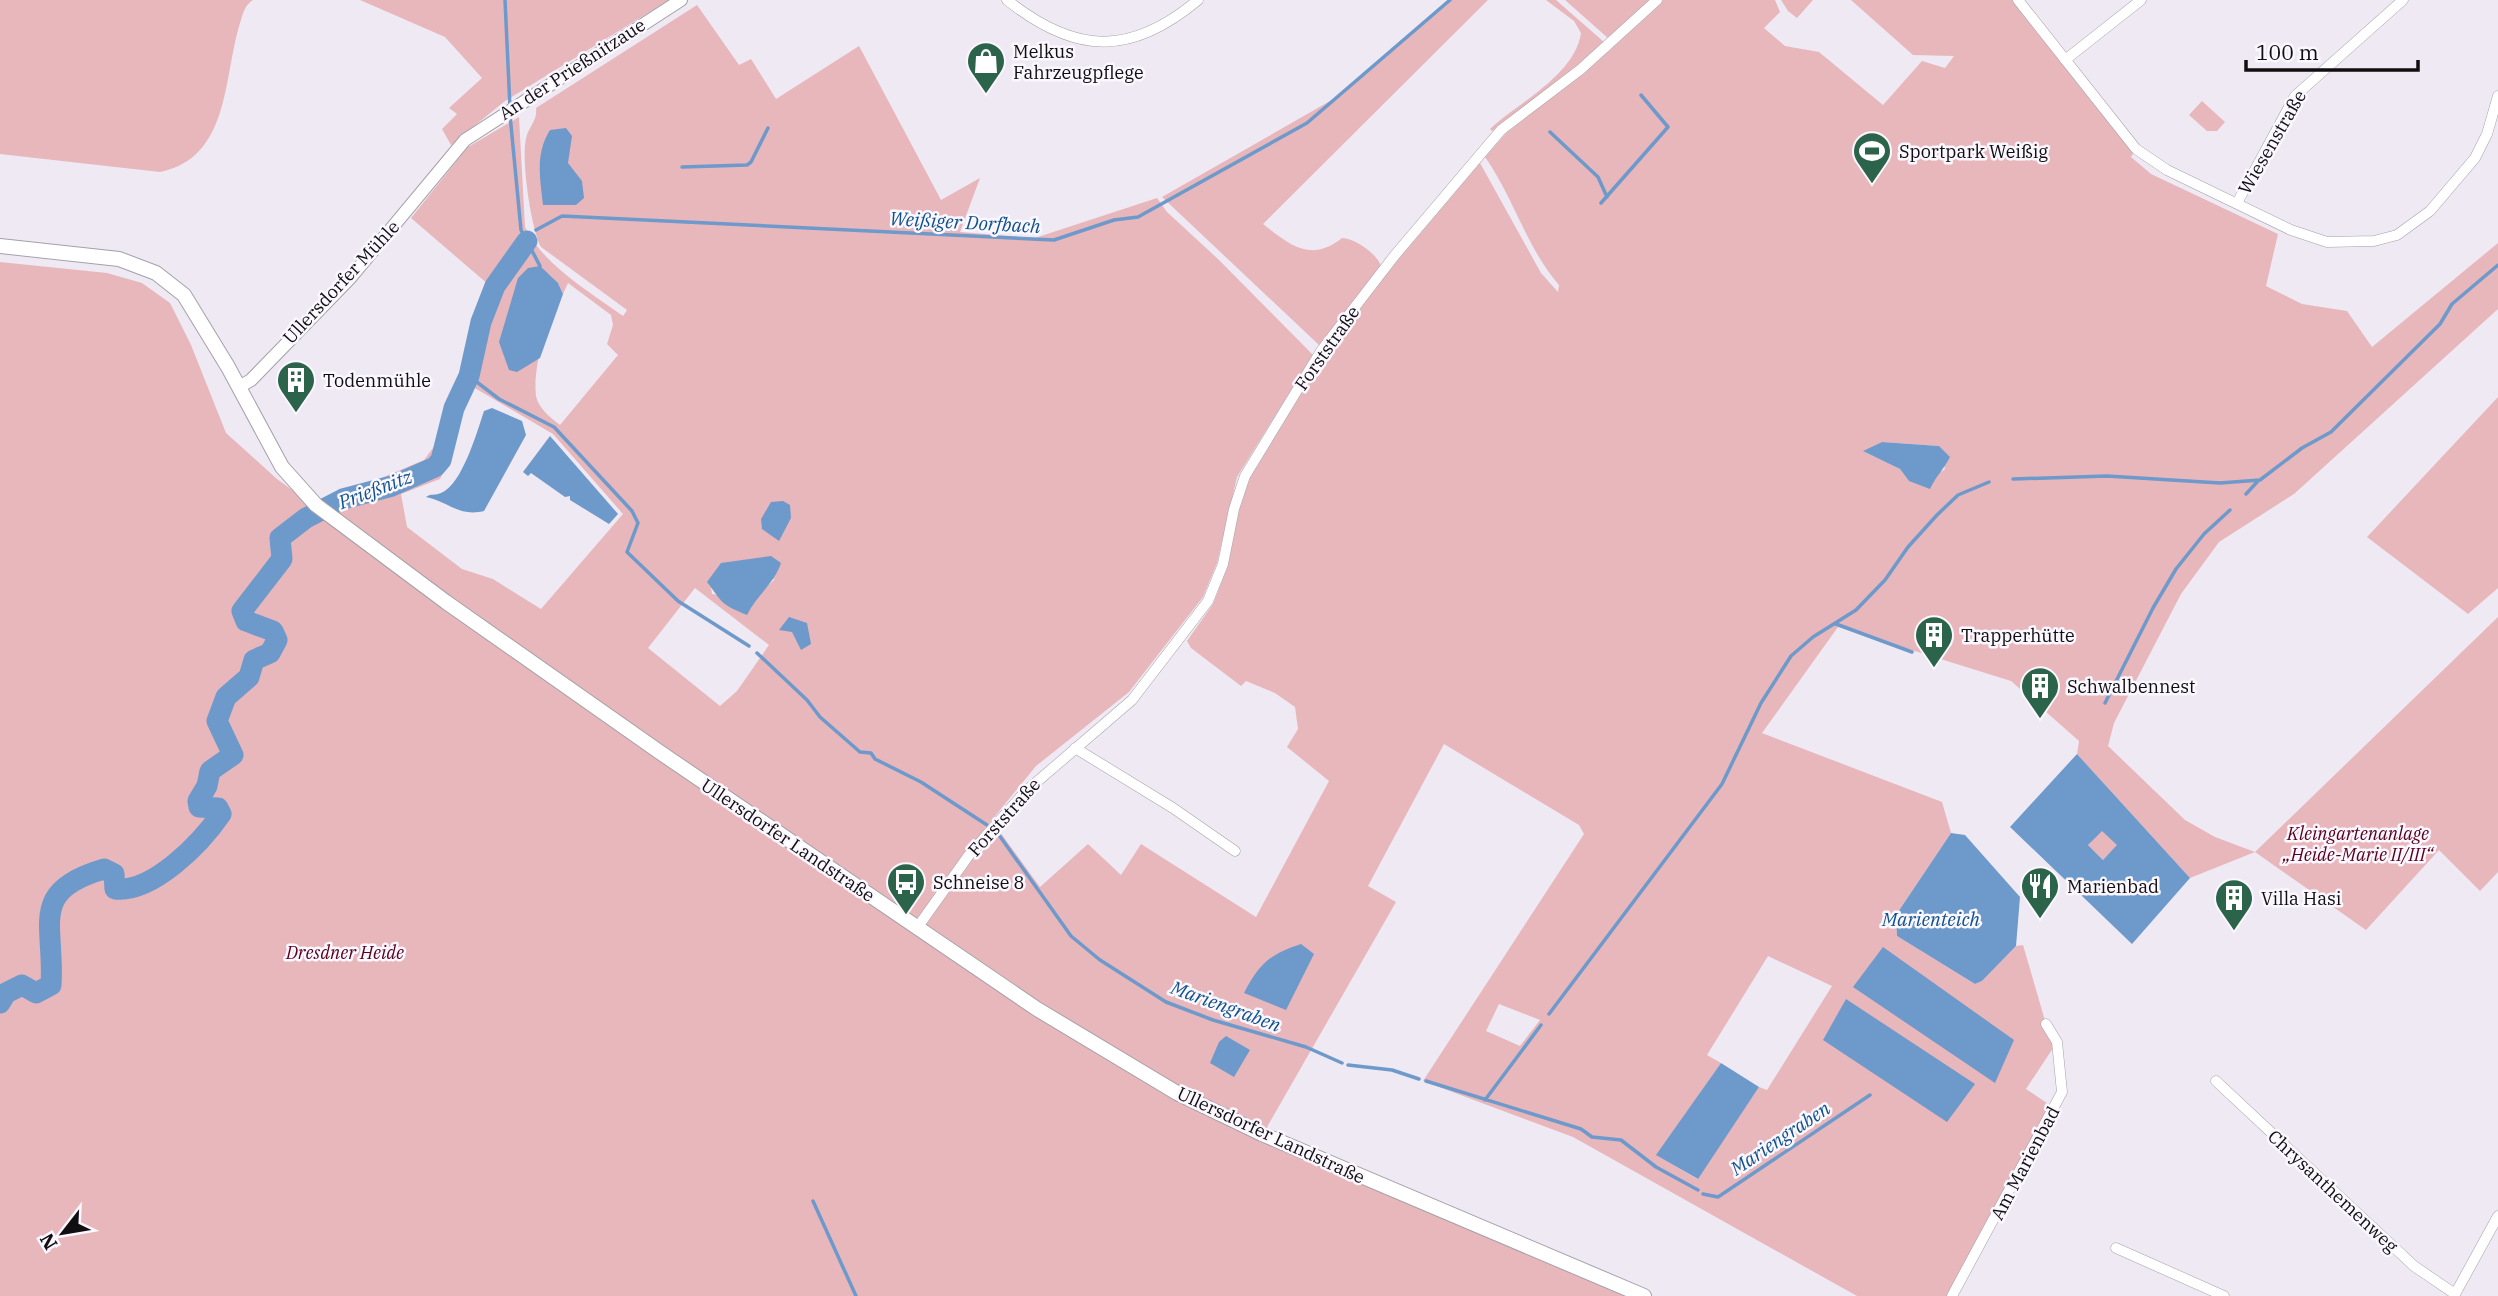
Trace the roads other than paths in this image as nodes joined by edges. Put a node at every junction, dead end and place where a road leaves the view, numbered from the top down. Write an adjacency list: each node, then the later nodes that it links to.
1 (681, 0): 10 (street, An der Prießnitzaue)
2 (1007, 0): 3 (street)
3 (1198, 0)
4 (1657, 0): 14 (street, Forststraße)
5 (2018, 0): 8 (street)
6 (2141, 0): 8 (street)
7 (2403, 0): 11 (street, Wiesenstraße)
8 (2065, 60): 11 (street)
9 (2498, 96): 11 (street)
10 (465, 140): 13 (street, Ullersdorfer Mühle)
11 (2237, 203)
12 (0, 246): 13 (main road, Ullersdorfer Landstraße)
13 (239, 387): 16 (main road, Ullersdorfer Landstraße)
14 (1075, 748): 15 (street); 16 (street, Forststraße)
15 (1235, 851)
16 (916, 928): 22 (main road, Ullersdorfer Landstraße)
17 (2046, 1024): 23 (street, Am Marienbad)
18 (2216, 1082): 21 (street, Chrysanthemenweg)
19 (2498, 1216): 21 (street)
20 (2116, 1248): 24 (street)
21 (2454, 1295)
22 (1644, 1296)
23 (1952, 1296)
24 (2224, 1296)

